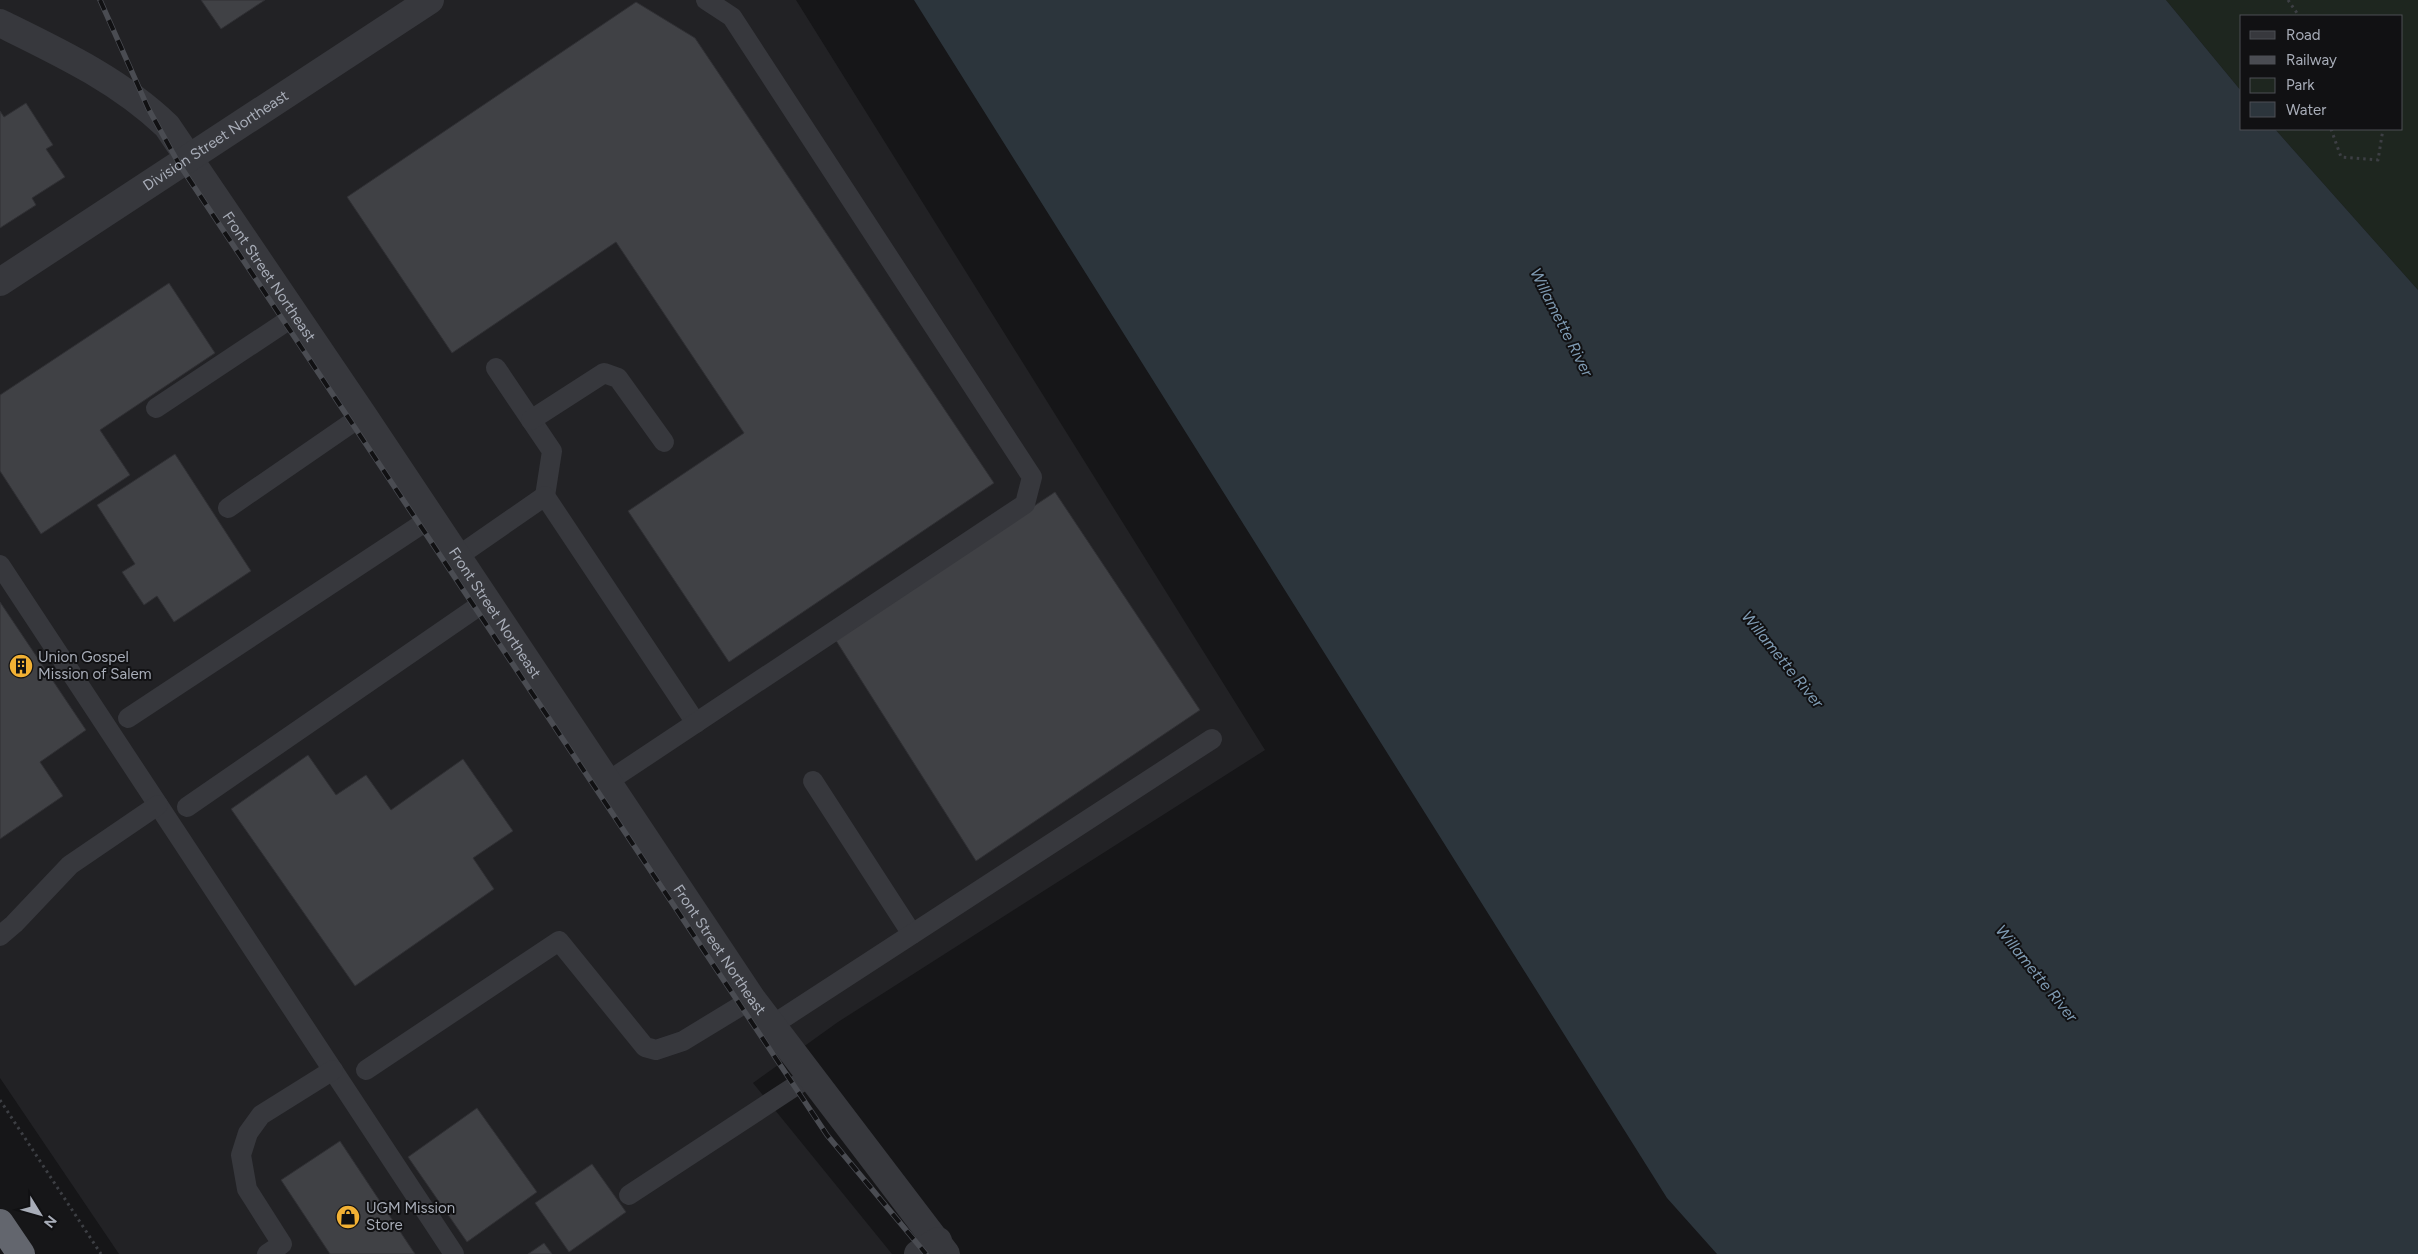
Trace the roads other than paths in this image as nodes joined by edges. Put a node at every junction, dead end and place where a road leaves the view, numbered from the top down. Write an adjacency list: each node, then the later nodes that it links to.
1 (430, 0): 4 (street, Division Street Northeast)
2 (706, 0): 19 (lane)
3 (0, 22): 4 (street, Front Street Northeast)
4 (190, 157): 5 (street, Division Street Northeast); 6 (street, Front Street Northeast)
5 (0, 282)
6 (296, 315): 8 (lane); 9 (street, Front Street Northeast)
7 (496, 368): 10 (lane)
8 (156, 408)
9 (363, 415): 13 (lane); 14 (street, Front Street Northeast)
10 (531, 420): 11 (lane); 12 (lane)
11 (664, 442)
12 (545, 496): 15 (lane); 19 (lane)
13 (228, 508)
14 (431, 518): 15 (street, Front Street Northeast); 18 (lane)
15 (457, 557): 17 (street, Front Street Northeast)
16 (0, 565): 23 (lane)
17 (486, 600): 22 (street, Front Street Northeast); 24 (lane)
18 (128, 718)
19 (696, 723): 22 (lane)
20 (1212, 739): 25 (lane)
21 (813, 781): 25 (lane)
22 (607, 782): 27 (street, Front Street Northeast)
23 (158, 805): 26 (lane); 29 (lane)
24 (187, 807)
25 (912, 934): 28 (lane)
26 (0, 936)
27 (752, 999): 28 (street, Front Street Northeast); 30 (lane)
28 (771, 1026): 31 (street, Front Street Northeast)
29 (333, 1070): 36 (lane); 37 (lane)
30 (366, 1070)
31 (809, 1077): 32 (lane); 34 (street, Front Street Northeast)
32 (629, 1195)
33 (0, 1223): 35 (highway)
34 (934, 1250)
35 (21, 1254)
36 (267, 1254)
37 (454, 1254)

